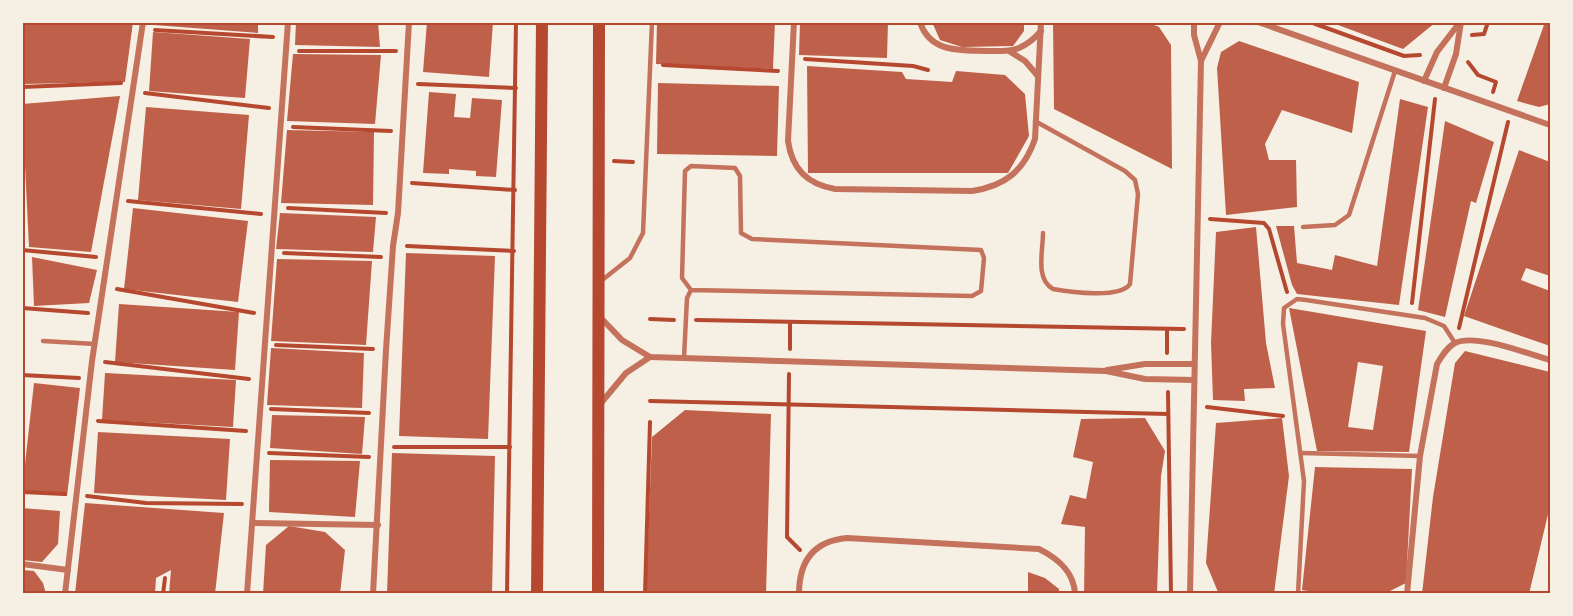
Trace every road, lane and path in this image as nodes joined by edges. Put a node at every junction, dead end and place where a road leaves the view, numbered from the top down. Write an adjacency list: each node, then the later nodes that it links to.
1 (288, 22): 18 (street)
2 (409, 22): 21 (street)
3 (516, 22): 37 (path)
4 (542, 22): 127 (main road)
5 (599, 22): 46 (main road)
6 (652, 22): 27 (lane)
7 (794, 22): 24 (street)
8 (920, 22): 22 (street)
9 (1041, 22): 17 (street)
10 (1194, 22): 26 (street)
11 (1220, 22): 26 (street)
12 (1258, 22): 30 (street)
13 (1310, 22): 19 (path)
14 (1461, 22): 19 (street); 23 (street)
15 (1488, 22): 25 (path)
16 (143, 26): 18 (path); 33 (street)
17 (1041, 30): 22 (street); 31 (street)
18 (287, 38): 20 (street)
19 (1439, 48): 32 (street)
20 (286, 51): 21 (path); 40 (street)
21 (407, 51): 34 (street)
22 (1008, 51): 31 (street)
23 (1456, 54): 25 (path); 38 (street)
24 (792, 58): 28 (path); 29 (street)
25 (1467, 58): 39 (path)
26 (1201, 61): 54 (street)
27 (651, 64): 29 (path); 47 (lane)
28 (928, 70)
29 (791, 71): 42 (street)
30 (1395, 71): 32 (street); 55 (lane)
31 (1038, 76): 42 (street)
32 (1424, 81): 35 (street)
33 (134, 83): 36 (path); 40 (path); 50 (street)
34 (405, 84): 37 (path); 45 (street)
35 (1437, 85): 38 (street); 70 (path)
36 (22, 87)
37 (516, 88): 49 (path)
38 (1444, 88): 39 (street)
39 (1490, 104): 41 (street)
40 (282, 110): 44 (street)
41 (1510, 111): 43 (street); 78 (path)
42 (1035, 121): 56 (lane)
43 (1551, 125)
44 (280, 126): 45 (path); 51 (street)
45 (402, 131): 48 (street)
46 (598, 159): 47 (path); 63 (main road)
47 (647, 163): 63 (lane)
48 (399, 182): 49 (path); 52 (street)
49 (515, 190): 59 (path)
50 (116, 200): 53 (path); 61 (street)
51 (273, 206): 52 (path); 53 (street)
52 (398, 213): 57 (street)
53 (273, 216): 60 (street)
54 (1197, 218): 66 (path); 75 (street)
55 (1303, 228)
56 (1043, 233)
57 (393, 246): 59 (path); 62 (street)
58 (22, 250): 61 (path)
59 (514, 251): 107 (path)
60 (271, 252): 62 (path); 69 (street)
61 (106, 258): 64 (street)
62 (392, 258): 81 (street)
63 (599, 283): 71 (main road)
64 (102, 287): 68 (street); 69 (path)
65 (691, 290): 65 (lane); 73 (lane)
66 (1290, 302): 70 (lane); 102 (lane)
67 (22, 308): 68 (path)
68 (99, 314): 79 (street)
69 (267, 315): 80 (street)
70 (1410, 316): 78 (lane)
71 (599, 317): 82 (street); 98 (main road)
72 (650, 319): 73 (path)
73 (685, 320): 74 (path); 83 (lane)
74 (790, 322): 76 (path); 86 (path)
75 (1195, 329): 76 (path); 88 (street)
76 (1167, 330): 87 (path)
77 (43, 341): 79 (lane)
78 (1455, 343): 84 (street); 110 (street)
79 (94, 344): 85 (street)
80 (266, 344): 81 (path); 93 (street)
81 (386, 350): 100 (street)
82 (650, 357): 83 (street); 98 (street)
83 (684, 358): 86 (street)
84 (1551, 360)
85 (92, 361): 91 (street); 93 (path)
86 (790, 361): 89 (street); 96 (path)
87 (1167, 363): 88 (street); 89 (street)
88 (1194, 364): 94 (street)
89 (1106, 370): 92 (street)
90 (22, 375): 91 (path)
91 (90, 378): 103 (street)
92 (1168, 379): 94 (street); 101 (path)
93 (262, 380): 99 (street)
94 (1194, 380): 97 (street)
95 (650, 401): 96 (path)
96 (789, 405): 101 (path); 117 (path)
97 (1194, 405): 102 (path); 133 (street)
98 (599, 407): 128 (main road)
99 (260, 408): 100 (path); 105 (street)
100 (385, 413): 106 (street)
101 (1168, 414): 132 (path)
102 (1297, 418): 109 (lane)
103 (85, 420): 105 (path); 113 (street)
104 (650, 422): 129 (path)
105 (258, 432): 108 (street)
106 (383, 447): 107 (path); 111 (street)
107 (510, 447): 126 (path)
108 (257, 452): 111 (path); 114 (street)
109 (1302, 453): 110 (lane); 134 (lane)
110 (1420, 456): 121 (street)
111 (382, 458): 116 (street)
112 (22, 492): 113 (path)
113 (76, 495): 114 (path); 119 (street)
114 (254, 504): 115 (street)
115 (253, 523): 116 (street); 124 (street)
116 (378, 525): 125 (street)
117 (807, 557): 130 (street); 131 (street)
118 (22, 564): 119 (street)
119 (68, 570): 122 (street)
120 (165, 578): 123 (path)
121 (1407, 591): 135 (street)
122 (66, 594)
123 (163, 594)
124 (247, 594)
125 (374, 594)
126 (507, 594)
127 (537, 594)
128 (598, 594)
129 (645, 594)
130 (799, 594)
131 (1075, 594)
132 (1171, 594)
133 (1190, 594)
134 (1298, 594)
135 (1401, 594)

